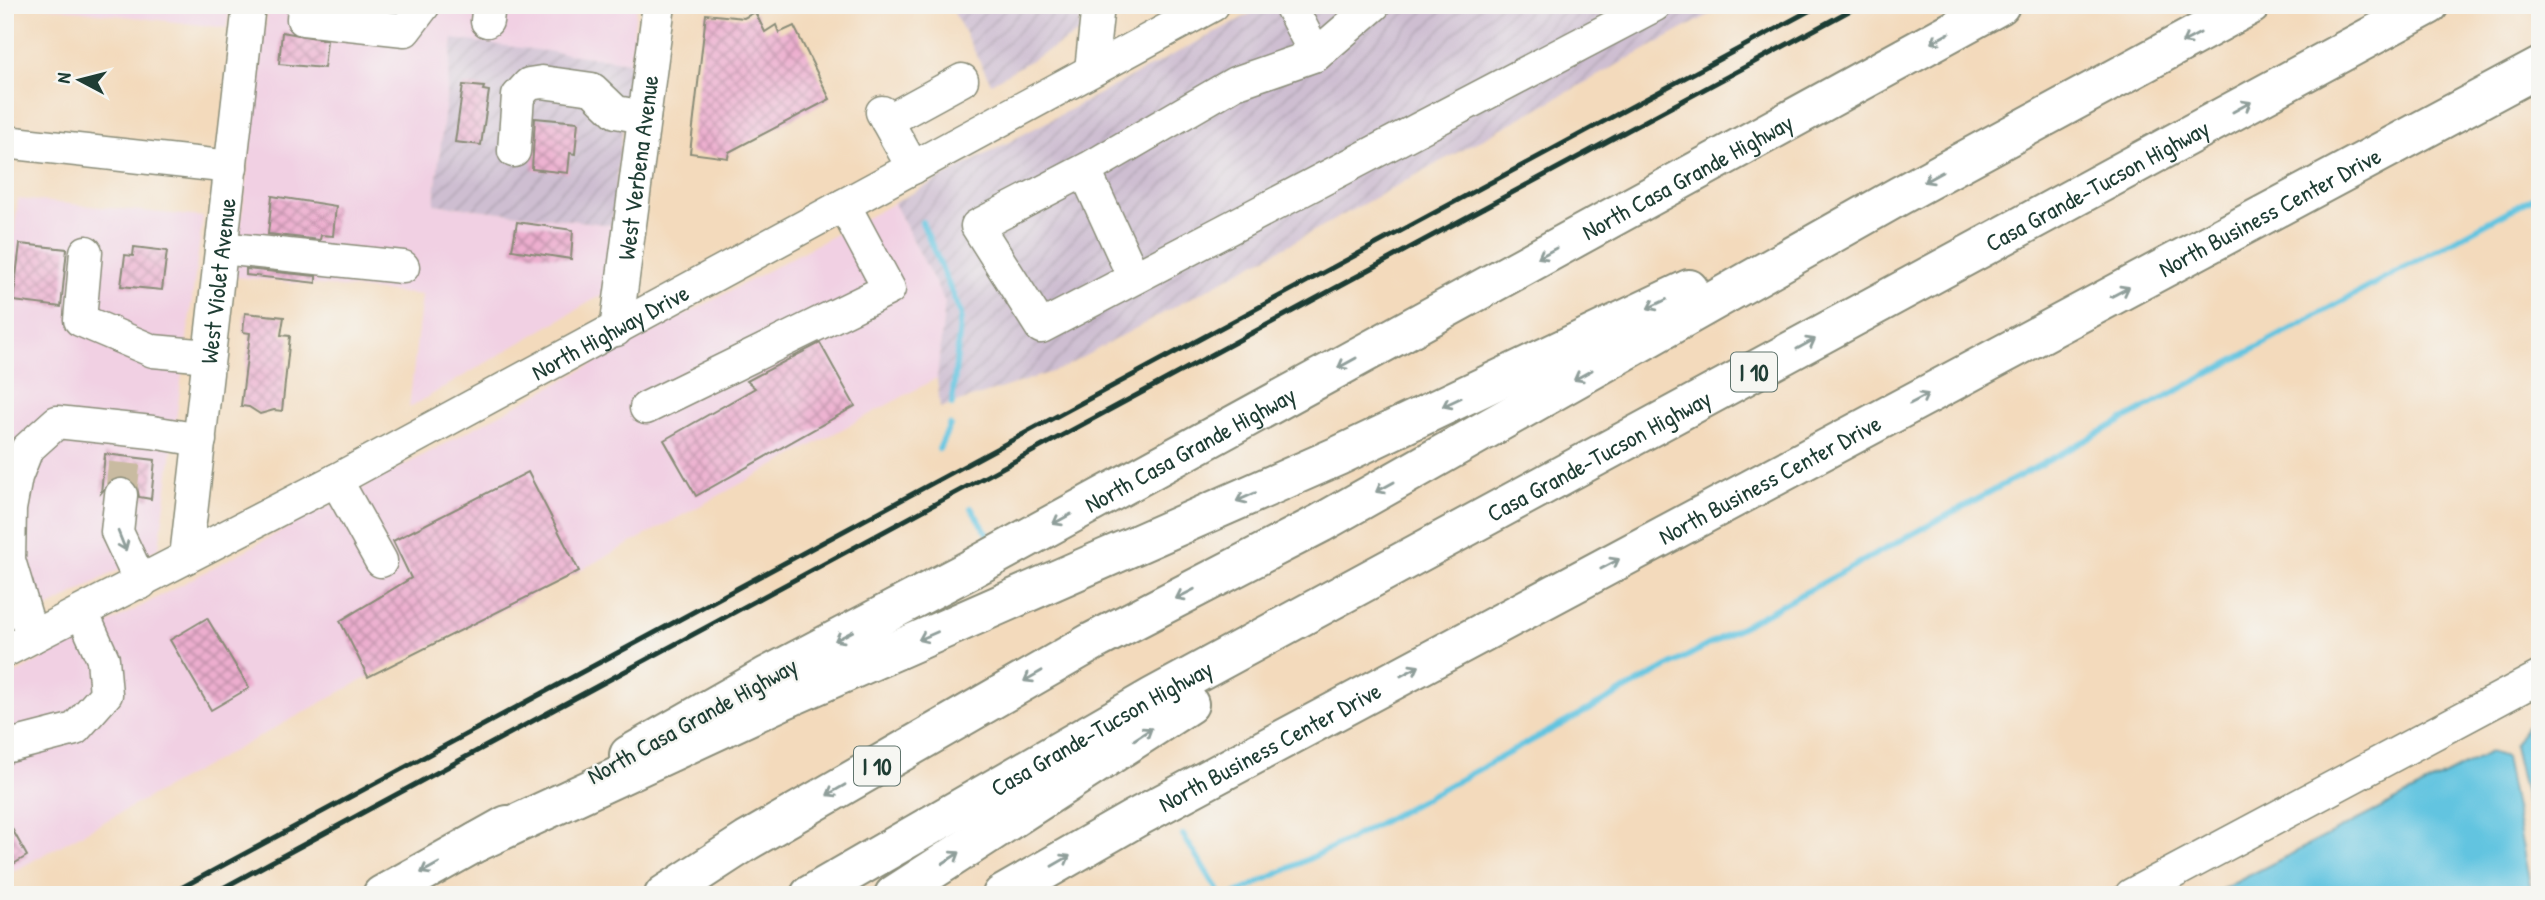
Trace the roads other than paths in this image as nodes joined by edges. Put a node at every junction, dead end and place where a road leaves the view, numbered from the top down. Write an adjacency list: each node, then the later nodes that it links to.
1 (249, 5): 20 (street, West Violet Avenue)
2 (304, 5): 3 (street)
3 (424, 5)
4 (659, 5): 17 (street, West Verbena Avenue)
5 (1098, 5): 15 (street)
6 (1213, 5): 15 (street, North Highway Drive)
7 (1290, 5): 13 (street)
8 (1374, 5): 13 (street)
9 (1655, 5): 28 (street)
10 (2000, 5): 43 (main road, North Casa Grande Highway, one-way to 43)
11 (2251, 5): 23 (main road, I 10, one-way to 23)
12 (2429, 5): 35 (main road, Casa Grande-Tucson Highway / I 10, one-way to 12)
13 (1316, 55): 22 (street)
14 (2540, 67): 48 (main road, North Business Center Drive, one-way to 14)
15 (1091, 70): 21 (street, North Highway Drive)
16 (962, 80): 21 (street)
17 (644, 117): 19 (street); 29 (street, West Verbena Avenue)
18 (5, 142): 20 (street)
19 (514, 151)
20 (231, 167): 25 (street, West Violet Avenue)
21 (913, 168): 24 (street, North Highway Drive)
22 (1085, 170): 28 (street); 28 (street)
23 (1899, 196): 43 (main road, one-way to 43); 45 (main road, I 10, one-way to 45)
24 (844, 205): 29 (street, North Highway Drive); 31 (street)
25 (221, 248): 27 (street); 30 (street, West Violet Avenue)
26 (86, 252): 30 (street)
27 (403, 267)
28 (1134, 278)
29 (616, 330): 33 (street, North Highway Drive)
30 (208, 356): 32 (street, West Violet Avenue)
31 (646, 408)
32 (200, 440): 36 (street, West Violet Avenue); 40 (street)
33 (336, 480): 36 (street, North Highway Drive); 37 (street)
34 (121, 495): 38 (street, one-way to 38)
35 (1434, 545): 46 (main road, Casa Grande-Tucson Highway / I 10); 47 (main road, one-way to 35)
36 (186, 557): 38 (street, North Highway Drive)
37 (381, 561)
38 (141, 583): 39 (street, North Highway Drive)
39 (82, 612): 40 (street, North Highway Drive); 42 (street)
40 (18, 644)
41 (2540, 677): 49 (street)
42 (5, 747)
43 (477, 842): 44 (main road, North Casa Grande Highway, one-way to 44)
44 (382, 895)
45 (664, 895)
46 (810, 895)
47 (894, 895)
48 (1002, 895)
49 (2131, 895)

